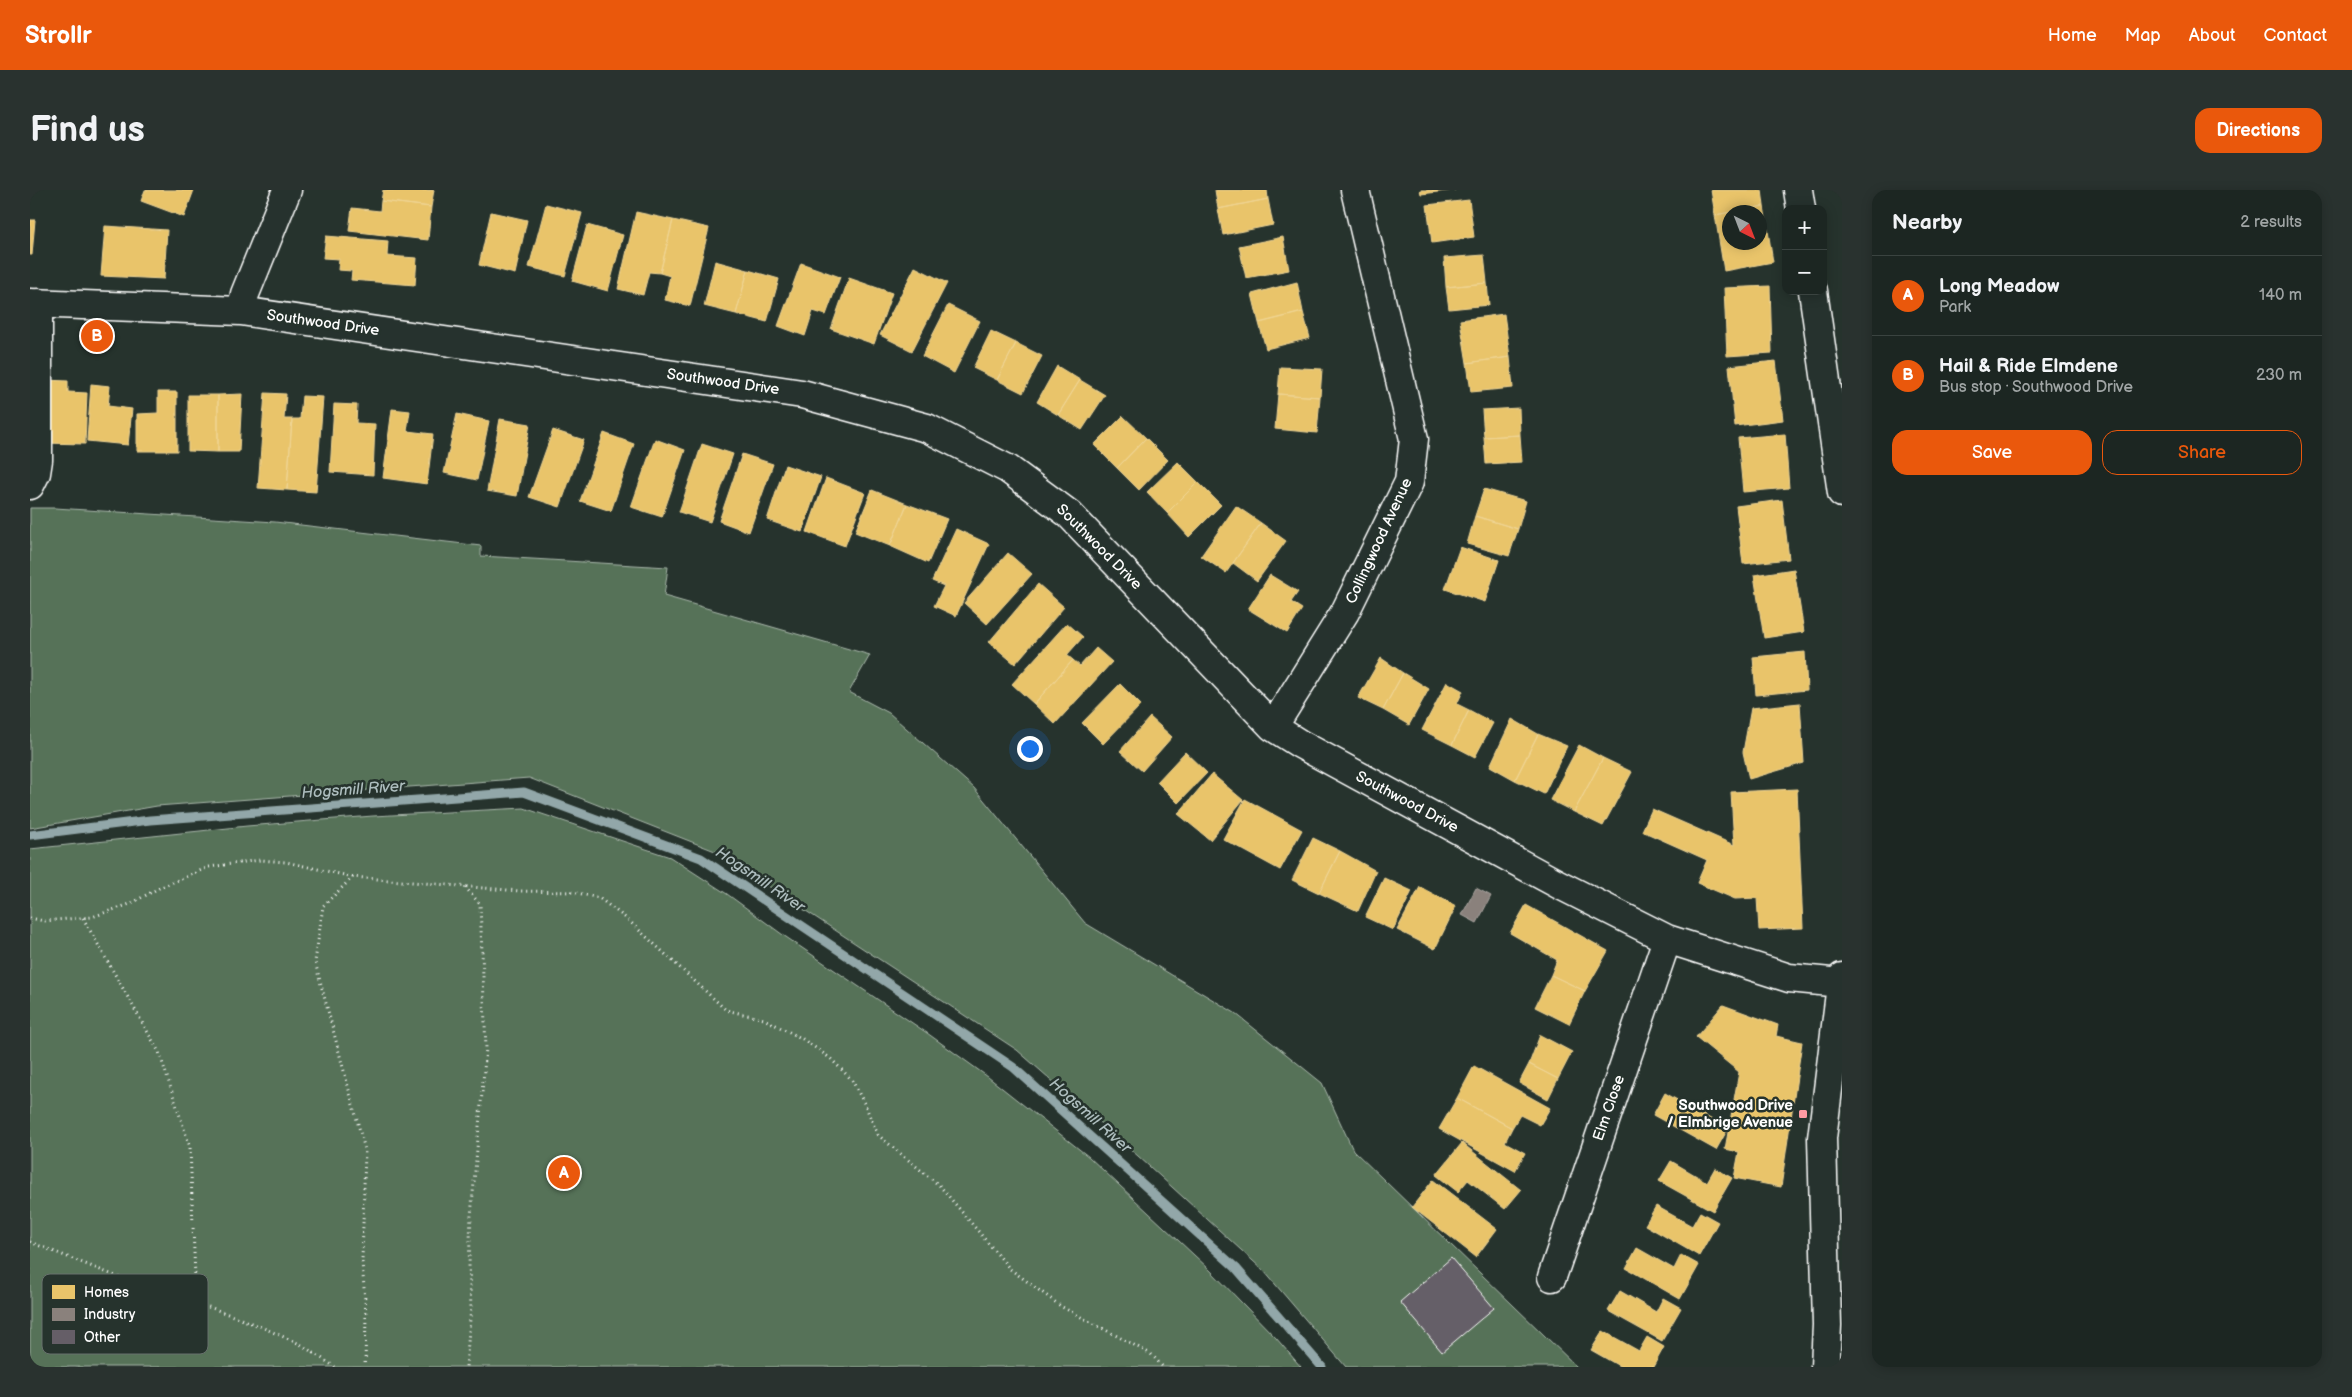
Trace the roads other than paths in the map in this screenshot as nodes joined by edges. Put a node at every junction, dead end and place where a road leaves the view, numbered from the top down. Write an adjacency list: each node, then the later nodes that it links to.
1 (287, 190): 7 (street)
2 (1354, 190): 10 (street, Collingwood Avenue)
3 (1798, 190): 4 (street)
4 (1800, 205)
5 (1814, 295): 9 (street)
6 (34, 303): 7 (street, Southwood Drive); 8 (street)
7 (241, 311): 10 (street, Southwood Drive)
8 (30, 485)
9 (1842, 493)
10 (1273, 727): 11 (street, Southwood Drive)
11 (1667, 939): 12 (street, Southwood Drive); 13 (street, Elm Close)
12 (1841, 980): 14 (street)
13 (1552, 1277)
14 (1825, 1367)

